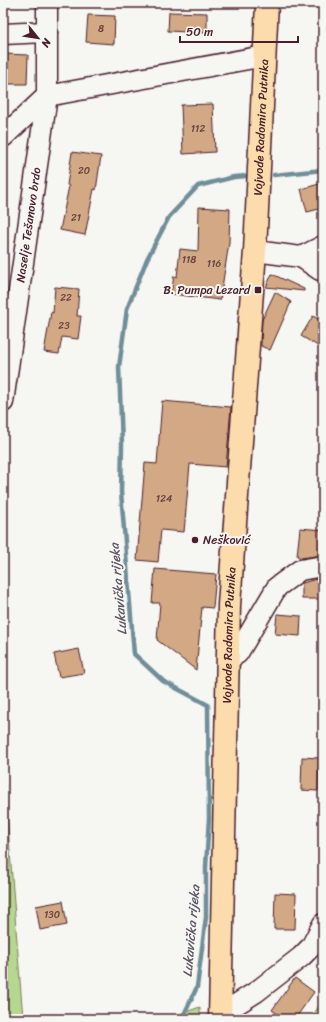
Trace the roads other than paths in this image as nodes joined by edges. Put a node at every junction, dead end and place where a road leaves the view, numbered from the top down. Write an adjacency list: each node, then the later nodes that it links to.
1 (47, 3): 3 (street, Naselje Tešanovo brdo)
2 (267, 3): 5 (main road, Vojvode Radomira Putnika)
3 (48, 32): 4 (street); 6 (street, Naselje Tešanovo brdo)
4 (3, 34)
5 (264, 56): 6 (street); 9 (main road, Vojvode Radomira Putnika)
6 (48, 96): 7 (street); 12 (street, Naselje Tešanovo brdo)
7 (3, 137)
8 (323, 246): 10 (street)
9 (255, 251): 10 (street); 14 (main road, Vojvode Radomira Putnika)
10 (301, 257): 11 (street)
11 (323, 269)
12 (3, 402)
13 (323, 566): 14 (street)
14 (228, 660): 16 (main road, Vojvode Radomira Putnika)
15 (323, 924): 16 (street)
16 (220, 1017)

